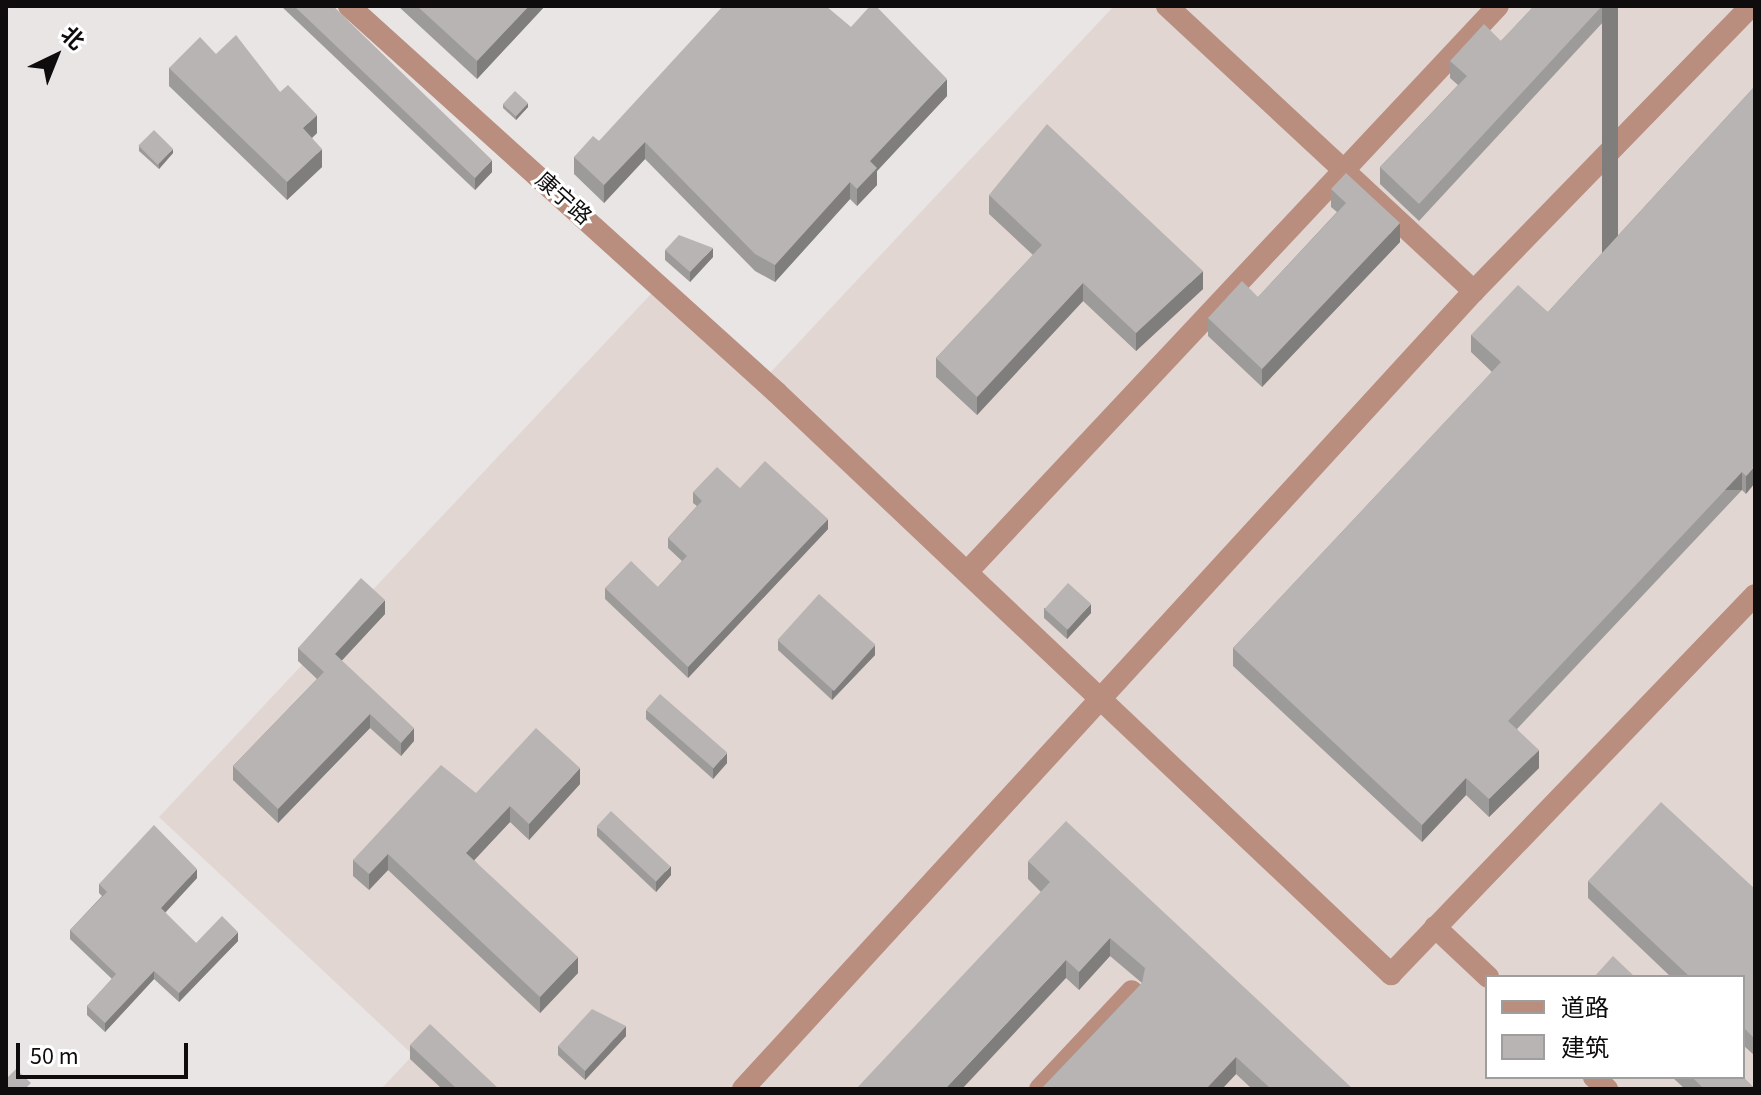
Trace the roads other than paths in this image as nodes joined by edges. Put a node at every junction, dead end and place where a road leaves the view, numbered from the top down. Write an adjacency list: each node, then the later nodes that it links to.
1 (349, 6): 7 (street, 康宁路)
2 (1167, 6): 5 (street)
3 (1498, 6): 5 (street)
4 (1751, 6): 6 (street)
5 (1343, 170): 6 (street); 7 (street)
6 (1474, 291): 9 (street)
7 (967, 572): 9 (street, 康宁路)
8 (1755, 595): 10 (street)
9 (1101, 700): 10 (street, 康宁路); 13 (street)
10 (1435, 927): 11 (street)
11 (1486, 975)
12 (1132, 991): 14 (street)
13 (743, 1089)
14 (1040, 1089)

